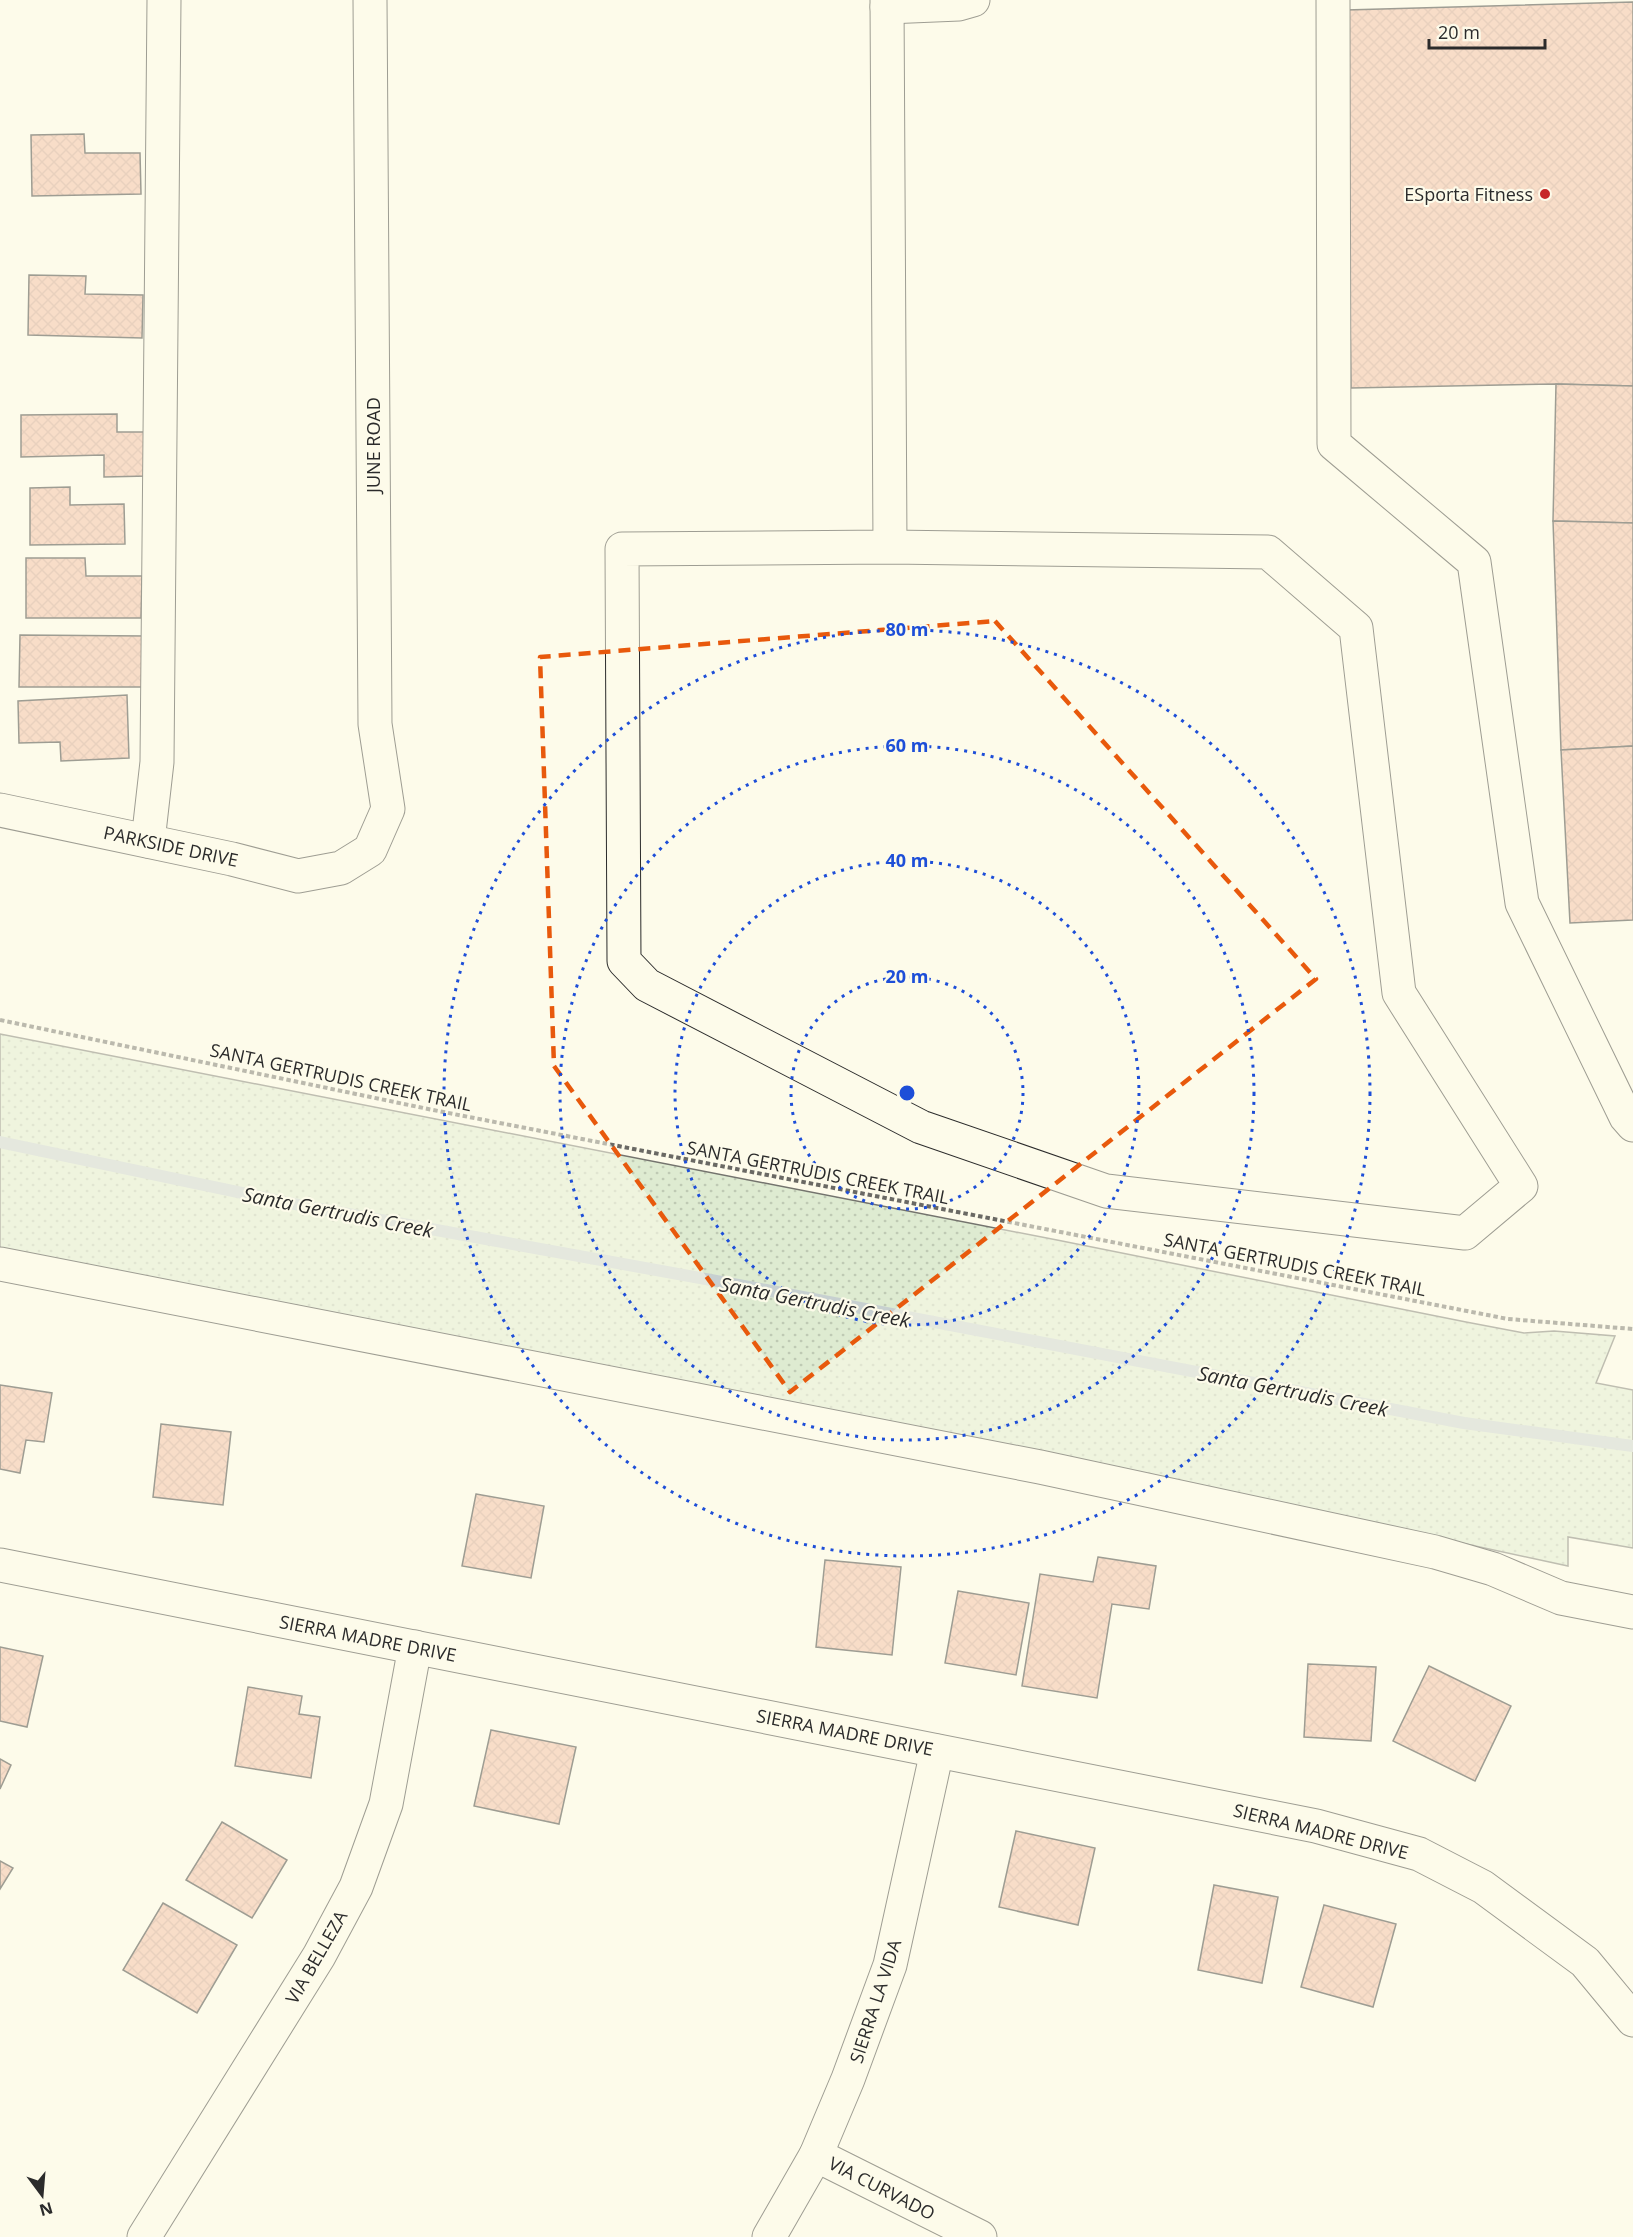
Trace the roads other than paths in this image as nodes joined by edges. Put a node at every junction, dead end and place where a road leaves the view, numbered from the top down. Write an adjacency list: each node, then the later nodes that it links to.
1 (164, 0): 8 (street)
2 (370, 0): 9 (street, JUNE ROAD)
3 (973, 0): 5 (street)
4 (1333, 0): 10 (street)
5 (887, 4): 6 (street)
6 (890, 547): 6 (street)
7 (0, 810): 8 (street, PARKSIDE DRIVE)
8 (148, 841): 9 (street, PARKSIDE DRIVE)
9 (341, 868)
10 (1633, 1125)
11 (0, 1264): 13 (street)
12 (0, 1565): 14 (street, SIERRA MADRE DRIVE)
13 (1633, 1612)
14 (415, 1647): 15 (street, SIERRA MADRE DRIVE); 18 (street, VIA BELLEZA)
15 (937, 1750): 16 (street, SIERRA MADRE DRIVE); 17 (street, SIERRA LA VIDA)
16 (1633, 2020)
17 (816, 2155): 19 (street, SIERRA LA VIDA); 20 (street, VIA CURVADO)
18 (144, 2237)
19 (769, 2237)
20 (980, 2237)

